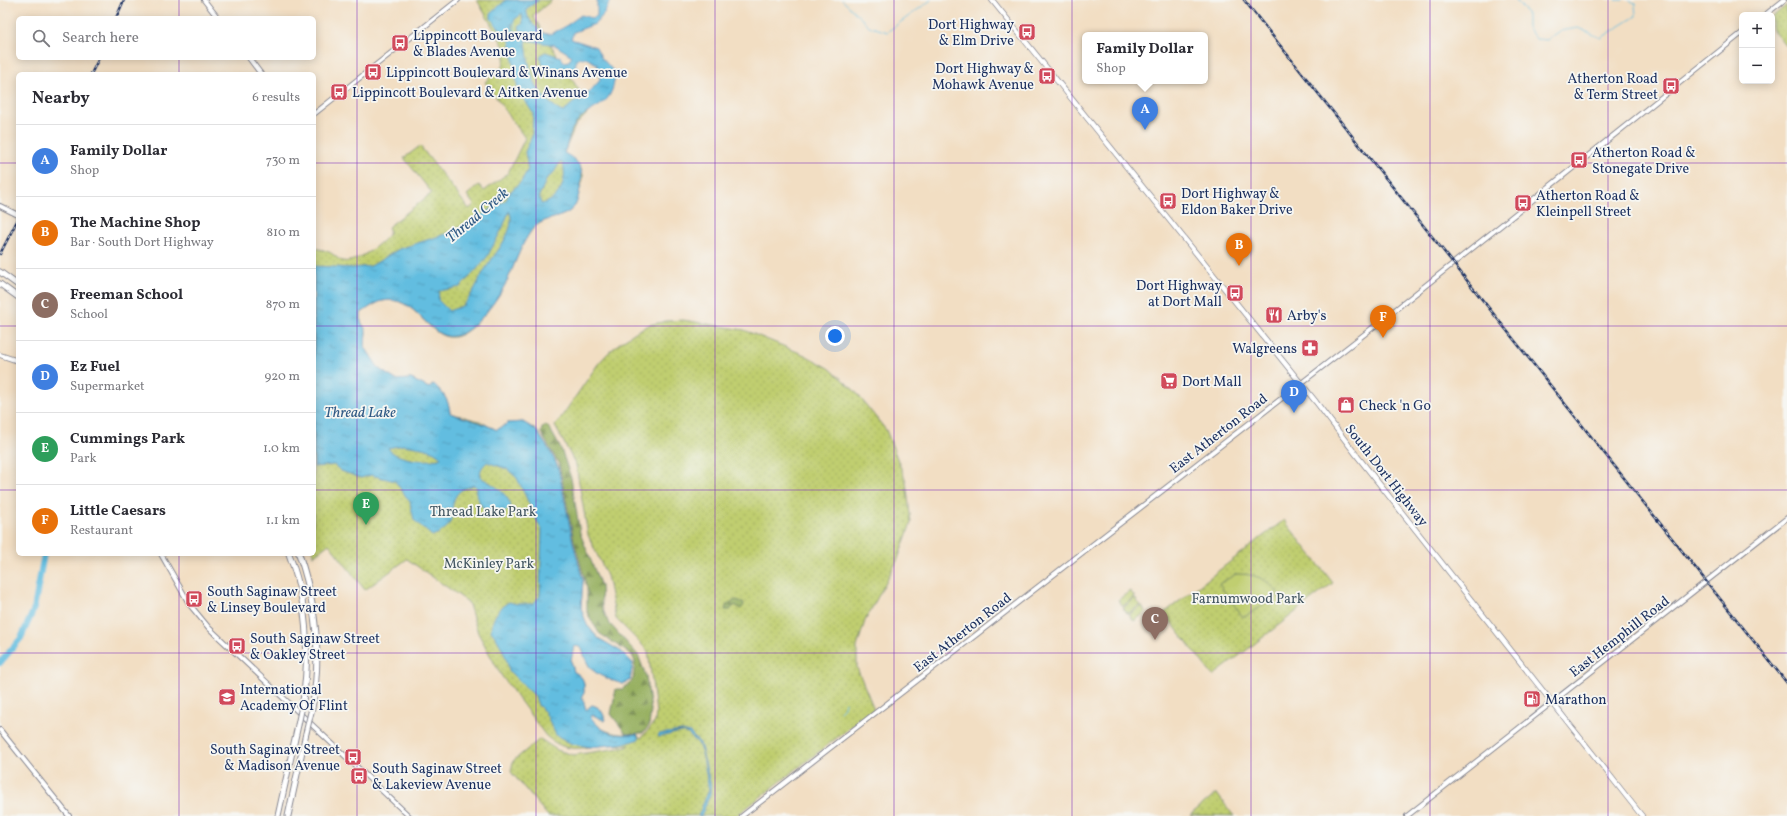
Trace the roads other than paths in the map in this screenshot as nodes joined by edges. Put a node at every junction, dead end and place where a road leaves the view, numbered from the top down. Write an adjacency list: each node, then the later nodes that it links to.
1 (204, 0): 6 (street)
2 (458, 0): 10 (street)
3 (992, 0): 19 (main road, South Dort Highway)
4 (1784, 0): 5 (street)
5 (1769, 12)
6 (216, 16)
7 (1739, 35): 19 (street, East Atherton Road)
8 (250, 60): 9 (street)
9 (260, 72)
10 (316, 112)
11 (0, 206): 12 (street)
12 (16, 214)
13 (0, 272): 15 (highway)
14 (0, 284): 16 (highway)
15 (16, 284)
16 (16, 296)
17 (0, 355): 18 (street)
18 (16, 360)
19 (1300, 384): 24 (main road, South Dort Highway); 30 (street, East Atherton Road)
20 (1787, 518): 24 (street, East Hemphill Road)
21 (162, 556): 29 (street)
22 (290, 556): 27 (highway, bridge)
23 (300, 556): 28 (highway, bridge)
24 (1552, 702): 31 (street, East Hemphill Road); 32 (main road, South Dort Highway)
25 (0, 730): 26 (street)
26 (69, 816)
27 (278, 816)
28 (288, 816)
29 (409, 816)
30 (742, 816)
31 (1407, 816)
32 (1642, 816)

